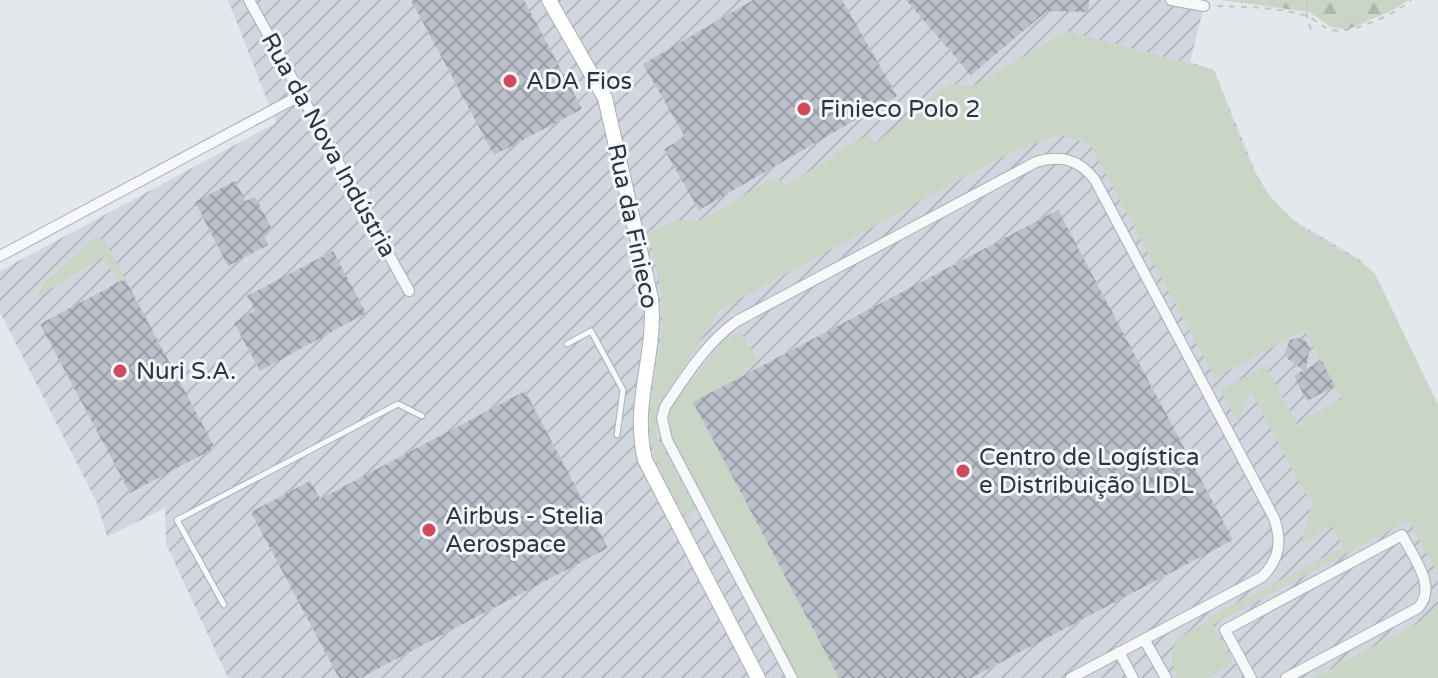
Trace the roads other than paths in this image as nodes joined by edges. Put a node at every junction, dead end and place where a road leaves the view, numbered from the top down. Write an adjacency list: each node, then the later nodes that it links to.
1 (249, 0): 5 (street, Rua da Nova Indústria)
2 (549, 0): 14 (street, Rua da Finieco)
3 (1171, 0): 4 (street)
4 (1204, 6)
5 (301, 95): 6 (street); 7 (street, Rua da Nova Indústria)
6 (0, 256)
7 (409, 291)
8 (567, 344): 10 (lane)
9 (422, 416): 11 (lane)
10 (617, 435)
11 (224, 605)
12 (1144, 639): 13 (street); 15 (street); 18 (street)
13 (1119, 652): 16 (street); 17 (street)
14 (758, 678)
15 (792, 678)
16 (1071, 678)
17 (1133, 678)
18 (1166, 678)
19 (1251, 678): 20 (street)
20 (1286, 678)

